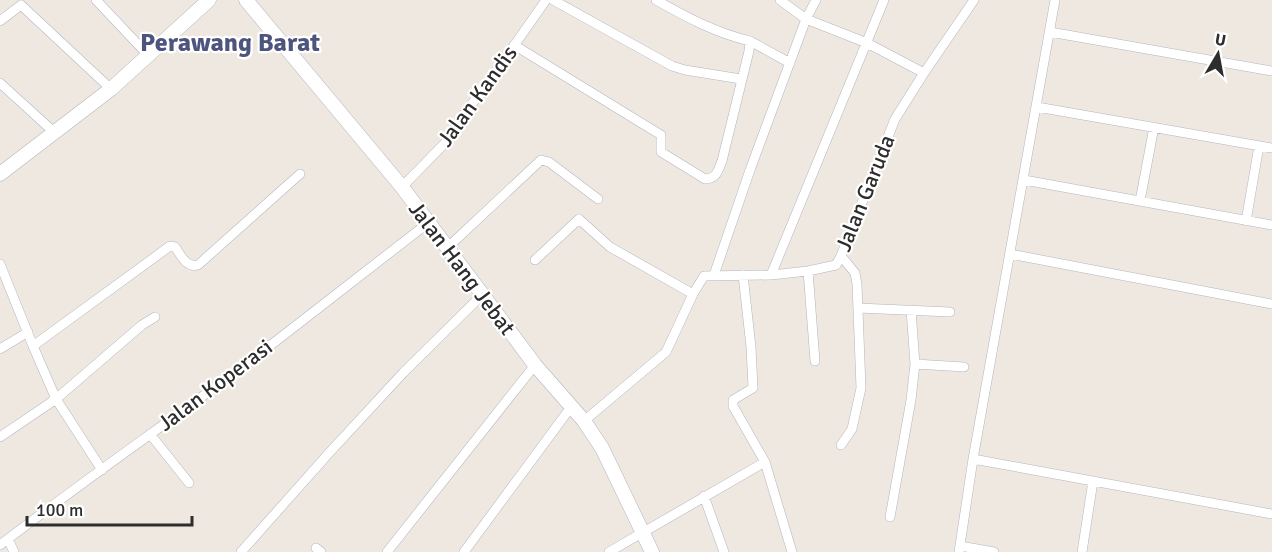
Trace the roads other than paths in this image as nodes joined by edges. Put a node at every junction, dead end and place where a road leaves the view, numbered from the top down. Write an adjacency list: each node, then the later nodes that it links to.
1 (96, 0): 19 (street)
2 (209, 0): 19 (street)
3 (246, 0): 34 (street, Jalan Hang Jebat)
4 (546, 0): 18 (street, Jalan Kandis)
5 (553, 0): 23 (street)
6 (656, 0): 16 (street)
7 (780, 0): 13 (street)
8 (816, 0): 13 (street)
9 (884, 0): 17 (street)
10 (974, 0): 22 (street, Jalan Garuda)
11 (1055, 0): 15 (street)
12 (19, 3): 14 (street); 25 (street)
13 (806, 19): 17 (street); 20 (street)
14 (0, 21)
15 (1050, 32): 21 (street); 26 (street)
16 (750, 41): 20 (street); 23 (street)
17 (867, 43): 22 (street); 48 (street)
18 (514, 45): 23 (street); 34 (street, Jalan Kandis)
19 (148, 55): 25 (street)
20 (790, 63): 46 (street)
21 (1272, 71)
22 (924, 73): 42 (street, Jalan Garuda)
23 (741, 79)
24 (0, 83): 28 (street)
25 (111, 89): 28 (street)
26 (1037, 107): 27 (street); 33 (street)
27 (1154, 127): 29 (street); 36 (street)
28 (55, 133): 31 (street)
29 (1259, 146): 30 (street); 37 (street)
30 (1272, 148)
31 (0, 174)
32 (300, 174): 58 (street)
33 (1024, 180): 36 (street); 41 (street)
34 (402, 187): 38 (street, Jalan Hang Jebat)
35 (598, 199): 40 (street)
36 (1140, 201): 37 (street)
37 (1246, 220): 39 (street)
38 (428, 223): 40 (street, Jalan Hang Jebat); 67 (street, Jalan Koperasi)
39 (1272, 225)
40 (447, 248): 50 (street, Jalan Hang Jebat)
41 (1010, 254): 52 (street); 70 (street)
42 (841, 256): 45 (street, Jalan Garuda); 53 (street)
43 (535, 260): 51 (street)
44 (0, 264): 49 (street)
45 (808, 271): 48 (street, Jalan Garuda); 60 (street)
46 (714, 275): 47 (street, Jalan Garuda); 51 (street)
47 (743, 275): 48 (street, Jalan Garuda); 71 (street)
48 (771, 275)
49 (3, 282): 57 (street)
50 (483, 294): 62 (street, Jalan Hang Jebat); 82 (street)
51 (693, 294): 66 (street)
52 (1272, 304)
53 (858, 308): 54 (street); 69 (street)
54 (911, 310): 55 (street); 61 (street)
55 (950, 312)
56 (155, 317): 64 (street)
57 (28, 332): 58 (street); 59 (street)
58 (33, 346): 64 (street)
59 (0, 349)
60 (815, 361)
61 (915, 364): 63 (street); 77 (street)
62 (535, 365): 65 (street, Jalan Hang Jebat); 83 (street)
63 (964, 367)
64 (56, 399): 68 (street); 72 (street)
65 (571, 407): 66 (street, Jalan Hang Jebat); 84 (street)
66 (584, 421): 78 (street, Jalan Hang Jebat)
67 (150, 434): 72 (street, Jalan Koperasi); 74 (street)
68 (0, 437)
69 (840, 446)
70 (973, 459): 73 (street); 80 (street)
71 (765, 462): 75 (street); 88 (street)
72 (102, 470): 79 (street, Jalan Koperasi)
73 (1093, 481): 76 (street); 90 (street)
74 (189, 483)
75 (704, 496): 78 (street); 87 (street)
76 (1272, 514)
77 (890, 517)
78 (644, 533): 85 (street); 86 (street, Jalan Hang Jebat)
79 (4, 542): 81 (street)
80 (960, 549): 89 (street)
81 (14, 552)
82 (241, 552)
83 (387, 552)
84 (464, 552)
85 (609, 552)
86 (652, 552)
87 (724, 552)
88 (792, 552)
89 (994, 552)
90 (1082, 552)

